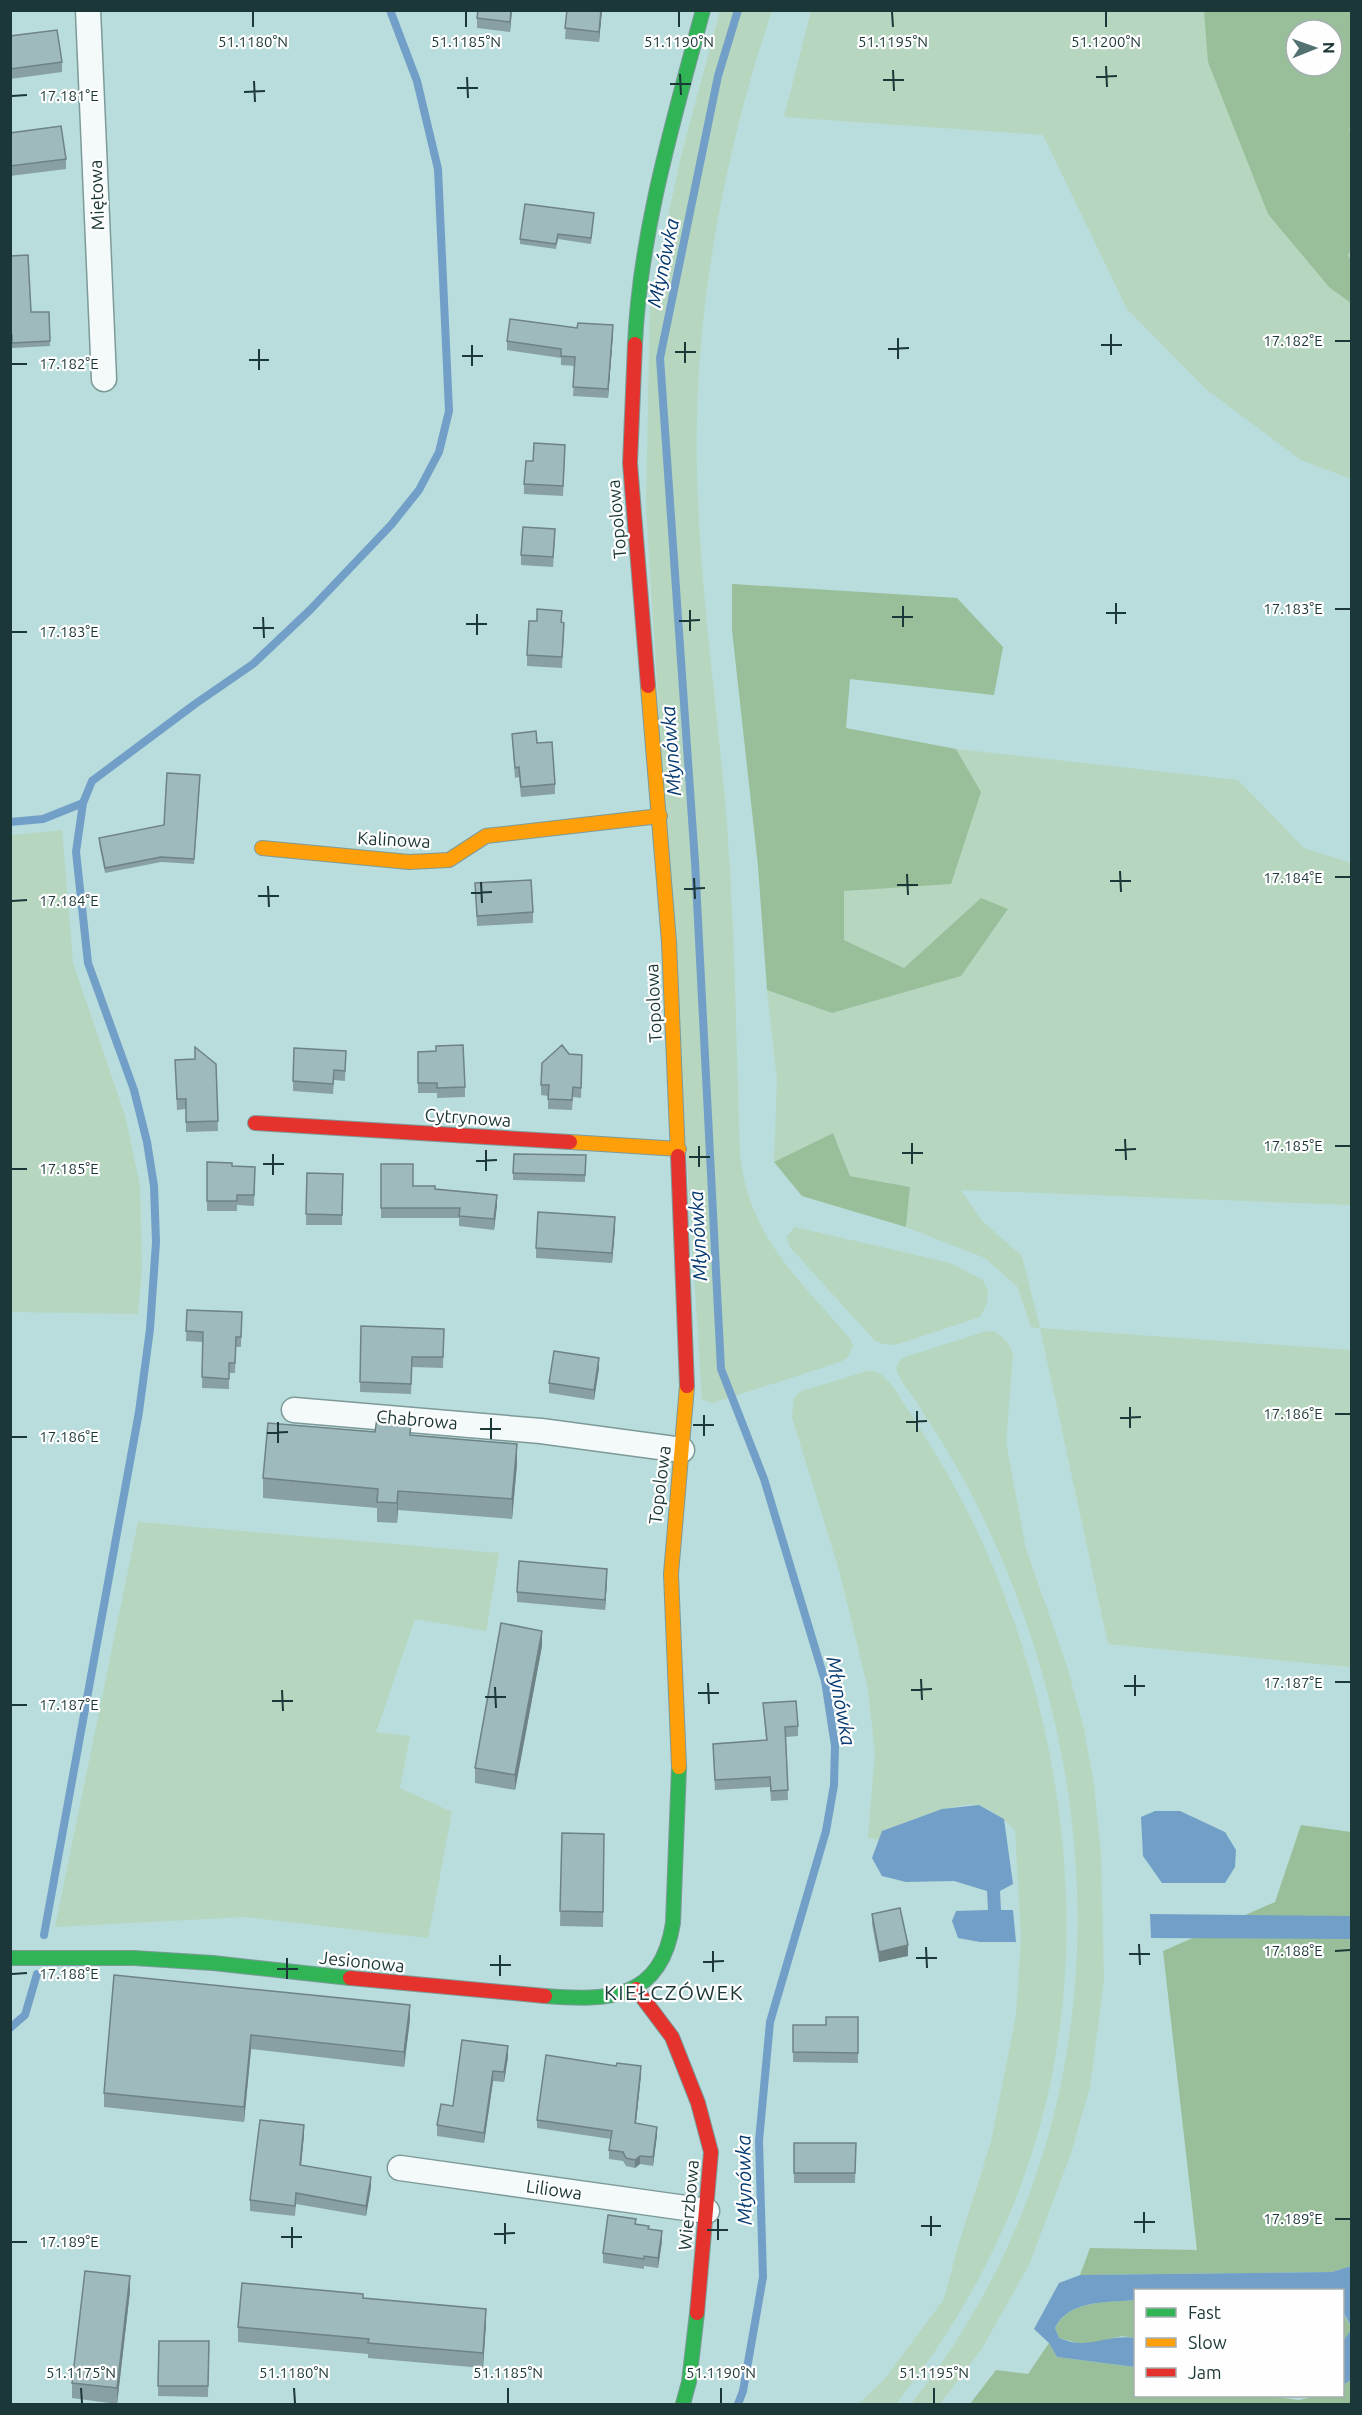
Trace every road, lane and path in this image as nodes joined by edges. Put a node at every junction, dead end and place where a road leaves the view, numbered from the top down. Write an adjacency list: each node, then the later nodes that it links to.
1 (88, 10): 3 (street, Miętowa)
2 (704, 10): 4 (street, Topolowa)
3 (104, 379)
4 (660, 816): 5 (street, Kalinowa); 7 (street, Topolowa)
5 (262, 848)
6 (255, 1122): 7 (street, Cytrynowa)
7 (679, 1149): 9 (street, Topolowa)
8 (294, 1410): 9 (street, Chabrowa)
9 (682, 1450): 11 (street, Topolowa)
10 (10, 1958): 11 (street, Jesionowa)
11 (636, 1989): 13 (street, Wierzbowa)
12 (400, 2168): 13 (street, Liliowa)
13 (707, 2211): 14 (street, Wierzbowa)
14 (683, 2404)

